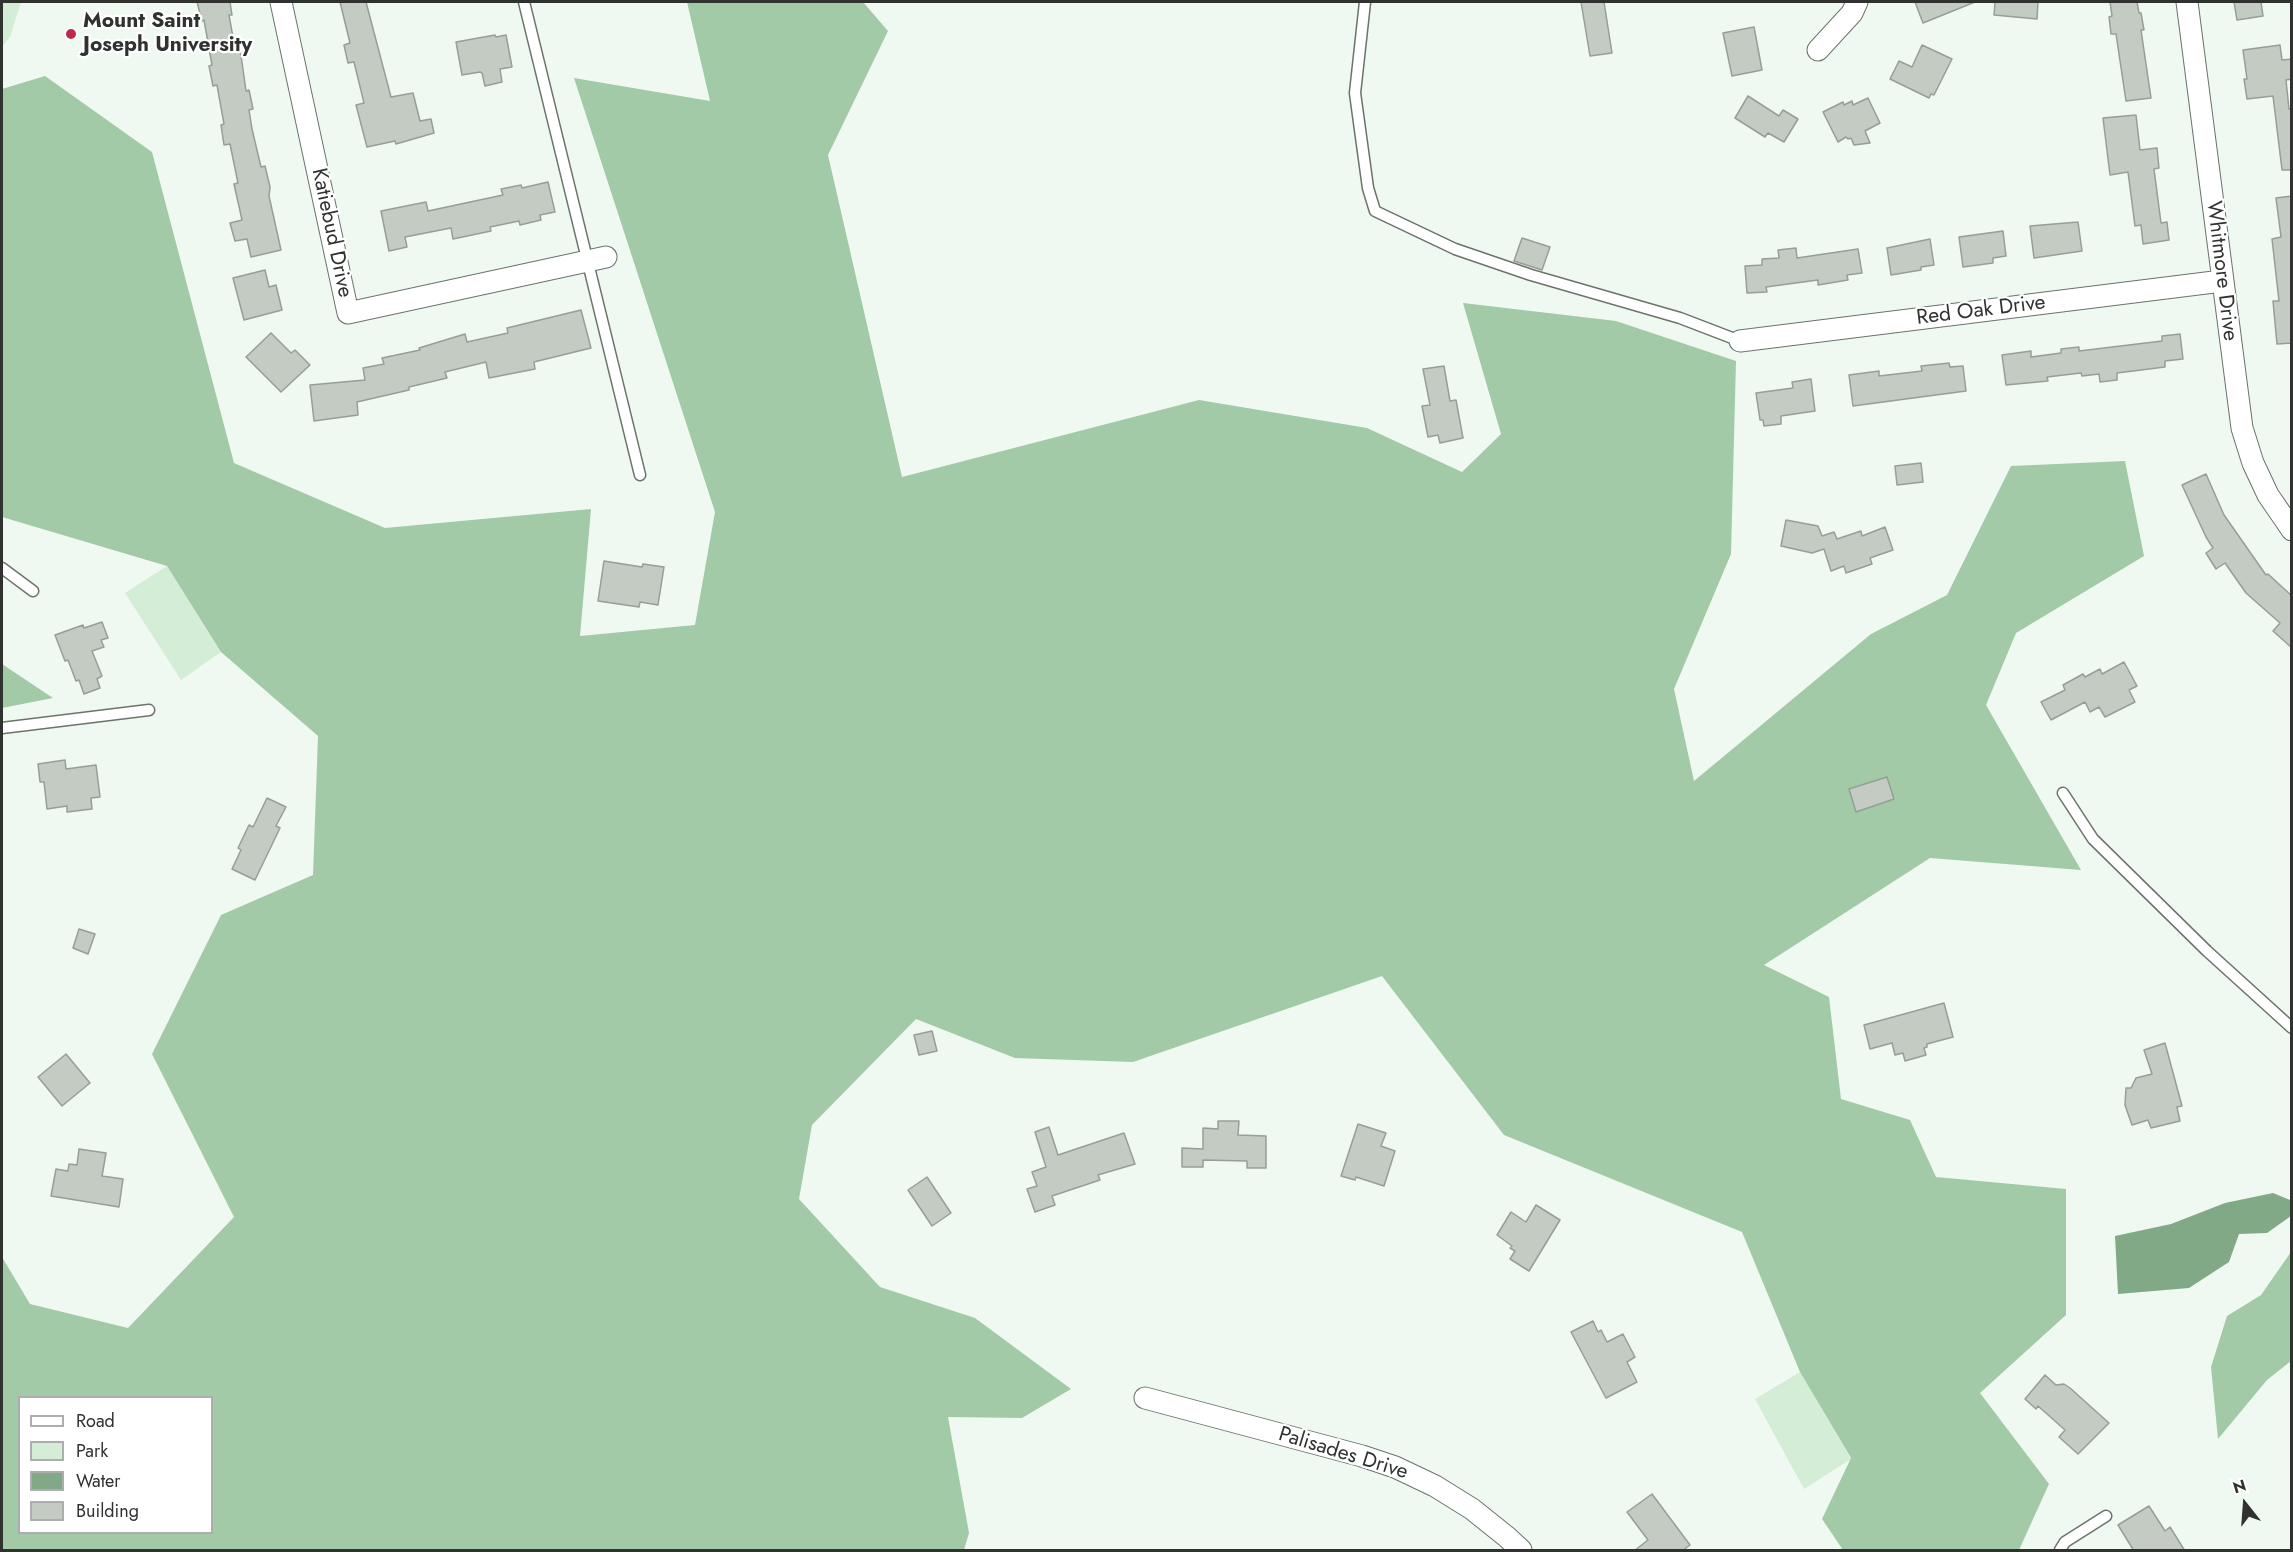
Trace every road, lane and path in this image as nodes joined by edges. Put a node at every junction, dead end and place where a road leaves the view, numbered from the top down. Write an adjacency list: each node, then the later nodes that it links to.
1 (281, 2): 7 (street, Katiebud Drive)
2 (524, 2): 7 (lane)
3 (1365, 2): 9 (lane)
4 (1857, 2): 6 (street)
5 (2187, 2): 8 (street, Whitmore Drive)
6 (1818, 50)
7 (597, 259): 10 (lane)
8 (2222, 281): 9 (street, Red Oak Drive); 11 (street, Whitmore Drive)
9 (1740, 341)
10 (640, 475)
11 (2292, 530)
12 (2, 568): 13 (lane)
13 (33, 591)
14 (149, 710): 15 (lane)
15 (2, 728)
16 (2063, 793): 17 (lane)
17 (2292, 1028)
18 (1145, 1398): 20 (street, Palisades Drive)
19 (2106, 1516): 21 (lane)
20 (1521, 1551)
21 (2060, 1551)

